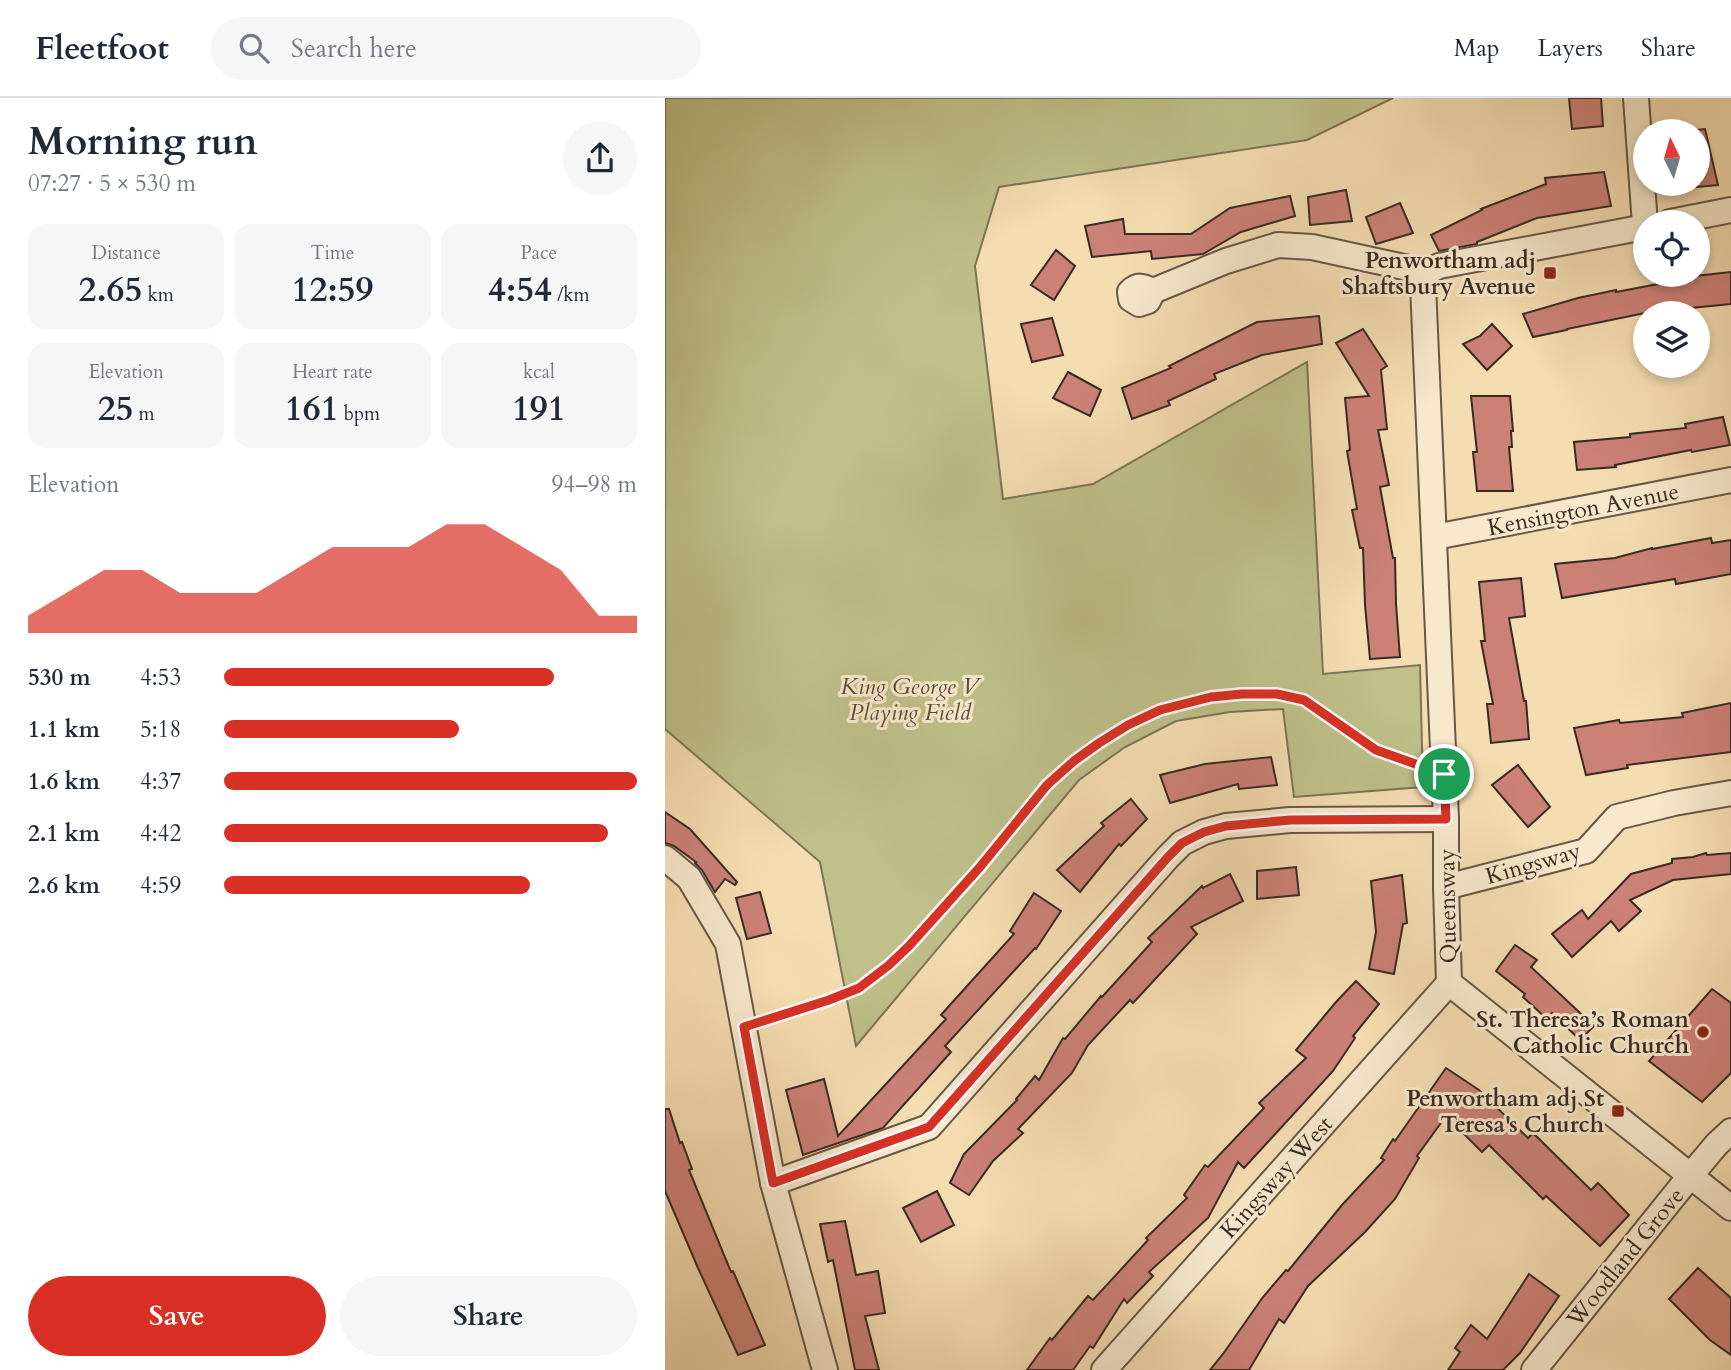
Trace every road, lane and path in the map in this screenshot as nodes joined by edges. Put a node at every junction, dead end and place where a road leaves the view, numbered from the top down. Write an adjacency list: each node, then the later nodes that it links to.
1 (1636, 98): 2 (street)
2 (1644, 210)
3 (1731, 210): 4 (street)
4 (1710, 214)
5 (1633, 228): 6 (street)
6 (1433, 269): 7 (street); 9 (street, Queensway)
7 (1153, 291)
8 (1731, 480): 9 (street, Kensington Avenue)
9 (1435, 537): 10 (street, Queensway)
10 (1444, 774): 12 (street, Queensway); 16 (path)
11 (1731, 793): 14 (street, Kingsway)
12 (1446, 819): 14 (street, Queensway); 19 (street)
13 (665, 858): 16 (street)
14 (1446, 887): 15 (street, Queensway)
15 (1449, 983): 18 (street, Queensway); 22 (street, Kingsway West)
16 (744, 1027): 19 (street)
17 (1731, 1131): 18 (street, Woodland Grove)
18 (1690, 1176): 20 (street, Queensway); 23 (street, Woodland Grove)
19 (773, 1183): 21 (street)
20 (1731, 1208)
21 (825, 1370)
22 (1104, 1370)
23 (1534, 1370)

